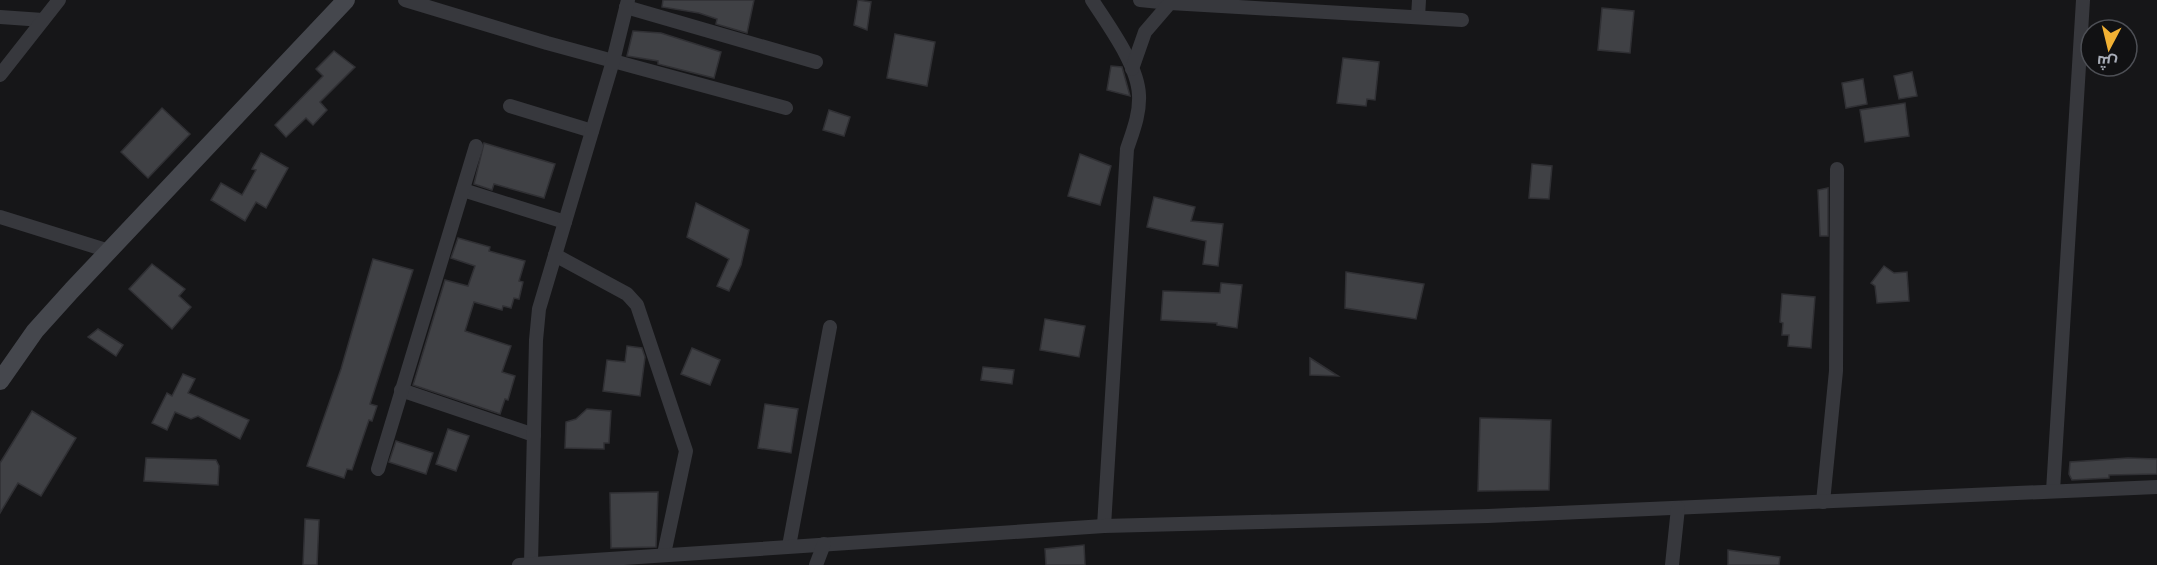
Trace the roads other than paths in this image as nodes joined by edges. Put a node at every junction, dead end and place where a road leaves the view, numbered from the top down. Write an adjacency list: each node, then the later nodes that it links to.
1 (59, 0): 13 (street)
2 (346, 0): 27 (main road)
3 (405, 0): 15 (street)
4 (1092, 0): 17 (street)
5 (1140, 0): 9 (street)
6 (1419, 0): 12 (street)
7 (2084, 0): 35 (street)
8 (627, 3): 15 (street); 16 (street)
9 (1170, 3): 10 (street); 17 (street)
10 (1242, 3): 12 (street)
11 (0, 17): 13 (street)
12 (1418, 17): 14 (street)
13 (43, 20): 18 (street)
14 (1462, 20)
15 (613, 61): 20 (street); 21 (street)
16 (816, 62)
17 (1132, 69): 38 (street)
18 (0, 75)
19 (510, 106): 21 (street)
20 (786, 108)
21 (592, 131): 26 (street)
22 (476, 146): 24 (street)
23 (1837, 169): 36 (street)
24 (463, 190): 26 (street); 31 (street)
25 (0, 217): 27 (street)
26 (565, 222): 28 (street)
27 (109, 251): 30 (main road)
28 (555, 255): 32 (street); 41 (street)
29 (830, 327): 40 (street)
30 (0, 381)
31 (401, 390): 32 (street); 33 (street)
32 (534, 435): 42 (street)
33 (378, 469)
34 (2157, 487): 35 (street)
35 (2053, 491): 36 (street)
36 (1823, 502): 37 (street)
37 (1678, 508): 38 (street); 44 (street)
38 (1104, 526): 39 (street)
39 (824, 544): 40 (street); 43 (street)
40 (789, 546): 41 (street)
41 (664, 554): 42 (street)
42 (525, 565)
43 (816, 565)
44 (1672, 565)

